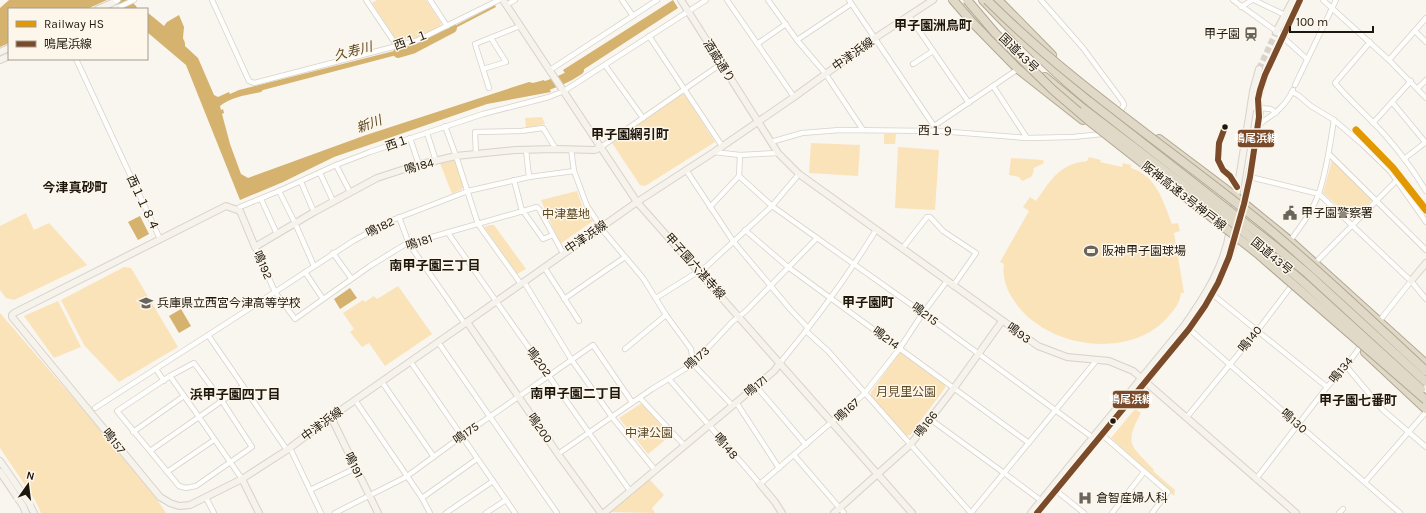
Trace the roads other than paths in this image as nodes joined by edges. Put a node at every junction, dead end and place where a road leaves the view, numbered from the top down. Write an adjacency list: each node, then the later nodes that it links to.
1 (118, 0): 30 (street)
2 (134, 0): 30 (street)
3 (212, 0): 51 (street, 西１１)
4 (366, 0): 51 (street)
5 (430, 0): 39 (street)
6 (498, 0): 39 (street, 西１１)
7 (515, 0): 28 (street)
8 (622, 0): 35 (street)
9 (657, 0): 35 (street)
10 (681, 0): 33 (street, 酒蔵通り)
11 (706, 0): 33 (street, 西１)
12 (727, 0): 50 (street)
13 (768, 0): 38 (street)
14 (933, 0): 36 (street, 中津浜線)
15 (953, 0): 60 (highway)
16 (967, 0): 221 (highway, 国道43号, bridge); 227 (highway, 阪神高速3号神戸線, bridge)
17 (983, 0): 216 (highway, 国道43号, bridge)
18 (987, 0): 209 (highway, 阪神高速3号神戸線, bridge)
19 (998, 0): 79 (highway)
20 (1041, 0): 79 (street)
21 (1233, 0): 31 (street)
22 (1253, 0): 27 (street); 31 (street)
23 (1293, 0): 34 (street)
24 (1300, 0): 44 (street)
25 (1323, 0): 32 (street)
26 (1336, 0): 32 (street)
27 (1261, 1): 34 (street)
28 (504, 2): 40 (street, 甲子園六湛寺線)
29 (850, 2): 46 (street); 47 (street)
30 (114, 7)
31 (1241, 7): 41 (street)
32 (1332, 8): 48 (street); 53 (street)
33 (687, 9): 43 (street, 西１); 56 (street, 酒蔵通り)
34 (1285, 15): 41 (street)
35 (633, 16): 62 (street)
36 (909, 16): 46 (street, 中津浜線); 52 (street)
37 (1426, 18): 42 (street)
38 (786, 24): 47 (street); 50 (street)
39 (447, 26): 51 (street, 西１１)
40 (520, 26): 45 (street); 62 (street, 甲子園六湛寺線)
41 (1276, 31): 44 (street)
42 (1415, 31): 49 (street); 55 (street)
43 (649, 36): 58 (street, 西１); 72 (street)
44 (1283, 37): 53 (street)
45 (491, 38): 59 (street); 59 (street)
46 (875, 38): 63 (street, 中津浜線); 87 (street)
47 (797, 40): 63 (street)
48 (1370, 42): 55 (street); 84 (street)
49 (1426, 42)
50 (757, 44): 73 (street)
51 (397, 46)
52 (933, 51): 57 (street); 75 (street)
53 (1307, 59): 71 (street)
54 (76, 60): 149 (street, 西１１８４)
55 (1389, 60): 66 (street)
56 (721, 64): 72 (street); 83 (street, 酒蔵通り)
57 (913, 64)
58 (605, 65): 70 (street, 西１); 81 (street)
59 (483, 69): 68 (street)
60 (1018, 69): 67 (street); 90 (highway)
61 (1259, 69): 77 (street)
62 (551, 72): 70 (street, 甲子園六湛寺線)
63 (825, 73): 73 (street, 中津浜線); 88 (street)
64 (1265, 74): 78 (street)
65 (1426, 80): 69 (street)
66 (1411, 81): 69 (street); 76 (street)
67 (993, 86): 75 (street); 92 (street)
68 (489, 88)
69 (1418, 88): 74 (street)
70 (562, 89): 86 (street, 西１); 96 (street, 甲子園六湛寺線)
71 (1294, 89): 80 (street); 82 (street)
72 (684, 90): 81 (street); 95 (street)
73 (794, 97): 83 (street, 中津浜線)
74 (1426, 98)
75 (969, 102): 87 (street)
76 (1392, 102): 84 (street); 94 (street)
77 (1250, 107): 78 (street); 125 (street)
78 (1259, 108): 80 (street); 85 (street)
79 (1121, 110): 90 (street); 125 (highway)
80 (1276, 112): 85 (street)
81 (643, 118): 96 (street)
82 (1334, 120): 103 (street); 118 (street)
83 (757, 122): 93 (street, 鳴93); 95 (street, 中津浜線)
84 (1373, 124): 106 (street)
85 (1258, 125): 116 (street)
86 (445, 126): 89 (street, 西１); 105 (street)
87 (933, 128): 88 (street, 西１９); 92 (street, 西１９)
88 (863, 130): 93 (street, 西１９)
89 (426, 132): 91 (street, 西１); 107 (street)
90 (1102, 134): 92 (street, 西１９); 147 (highway)
91 (410, 138): 108 (street, 西１); 109 (street)
92 (1027, 138)
93 (771, 142): 101 (street, 鳴93)
94 (1426, 143): 106 (street)
95 (722, 146): 100 (street, 中津浜線)
96 (601, 147): 98 (street, 鳴184); 129 (street, 甲子園六湛寺線)
97 (556, 149): 98 (street, 鳴184); 99 (street, 鳴184); 102 (street)
98 (571, 149): 111 (street)
99 (526, 150): 102 (street, 鳴184); 115 (street)
100 (714, 152): 104 (street); 110 (street, 中津浜線)
101 (778, 153): 104 (street); 113 (street, 鳴93)
102 (476, 154): 105 (street, 鳴184)
103 (1329, 154): 124 (street); 128 (street)
104 (740, 155): 114 (street)
105 (456, 156): 107 (street, 鳴184); 121 (street)
106 (1404, 159): 122 (street)
107 (436, 161): 109 (street, 鳴184)
108 (336, 165): 112 (street, 西１); 123 (street)
109 (419, 165): 123 (street, 鳴184)
110 (686, 170): 129 (street, 中津浜線); 132 (street)
111 (574, 171): 115 (street, 鳴182); 141 (street)
112 (320, 173): 119 (street, 西１); 127 (street)
113 (799, 174): 131 (street); 143 (street, 鳴93)
114 (739, 176): 131 (street, 鳴215); 132 (street)
115 (529, 177): 117 (street, 鳴182)
116 (1250, 177): 124 (street); 130 (street)
117 (514, 180): 121 (street, 鳴182); 134 (street)
118 (1397, 180): 128 (street, 鳴140); 137 (street)
119 (301, 182): 120 (street, 西１); 135 (street)
120 (279, 191): 126 (street, 西１); 138 (street)
121 (468, 191): 136 (street, 鳴182); 139 (street)
122 (1426, 191)
123 (350, 192): 127 (street, 鳴184)
124 (1319, 194): 140 (street); 151 (street)
125 (1236, 197): 130 (highway); 147 (street)
126 (261, 198): 133 (street, 西１); 145 (street)
127 (333, 201): 135 (street, 鳴184)
128 (1377, 201): 140 (street, 鳴140); 155 (street)
129 (637, 202): 141 (street, 中津浜線); 165 (street, 甲子園六湛寺線)
130 (1244, 204): 147 (street); 151 (highway)
131 (772, 206): 142 (street); 148 (street, 鳴215)
132 (710, 207): 150 (street)
133 (237, 210): 149 (street); 153 (street, 鳴192)
134 (523, 211): 139 (street, 鳴181); 146 (street); 146 (street, 鳴181)
135 (314, 212): 138 (street, 鳴184)
136 (399, 217): 152 (street); 156 (street, 鳴182)
137 (1426, 222)
138 (295, 223): 145 (street, 鳴184); 162 (street)
139 (478, 224): 144 (street, 鳴181); 170 (street)
140 (1352, 226): 159 (street, 鳴140); 169 (street)
141 (601, 228): 157 (street, 中津浜線); 158 (street)
142 (745, 230): 150 (street); 164 (street, 鳴214)
143 (876, 230): 154 (street, 鳴93); 161 (street, 鳴171)
144 (448, 232): 152 (street, 鳴181); 181 (street, 鳴202)
145 (277, 234): 153 (street, 鳴184)
146 (553, 235): 157 (street)
147 (1232, 236): 171 (highway); 175 (street); 213 (street)
148 (817, 238): 161 (street, 鳴215); 164 (street, 鳴173)
149 (160, 239): 183 (street, 西１１８４)
150 (733, 241): 165 (street); 172 (street)
151 (1290, 241): 159 (highway)
152 (409, 244): 167 (street, 鳴181); 190 (street)
153 (255, 247): 174 (street, 鳴192)
154 (902, 249): 168 (street, 鳴93); 173 (street)
155 (1426, 250)
156 (333, 253): 162 (street, 鳴182); 167 (street)
157 (563, 254): 163 (street, 中津浜線)
158 (626, 257): 176 (street); 179 (street)
159 (1313, 262): 171 (street, 鳴140); 189 (highway)
160 (1426, 263): 169 (street, 鳴134)
161 (854, 265): 177 (street, 鳴171); 182 (street, 鳴215)
162 (314, 266): 166 (street, 鳴182)
163 (544, 267): 170 (street, 中津浜線); 179 (street)
164 (788, 267): 172 (street, 鳴173); 177 (street, 鳴214)
165 (698, 270): 176 (street); 185 (street, 甲子園六湛寺線)
166 (305, 272): 174 (street, 鳴182); 178 (street)
167 (351, 278): 178 (street, 鳴181)
168 (947, 281): 173 (street, 鳴93); 182 (street, 鳴167)
169 (1411, 281): 180 (street); 189 (street, 鳴134)
170 (522, 283): 181 (street, 中津浜線); 200 (street)
171 (1292, 285): 193 (street, 鳴140); 196 (highway)
172 (770, 286): 185 (street, 鳴173); 192 (street)
173 (953, 286): 188 (street, 鳴93)
174 (275, 292): 186 (street, 鳴192); 194 (street, 鳴182)
175 (1212, 294): 191 (street); 193 (street)
176 (656, 298): 184 (street)
177 (831, 298): 192 (street, 鳴171); 197 (street, 鳴214)
178 (323, 299): 186 (street, 鳴181)
179 (564, 299): 187 (street)
180 (1426, 299)
181 (496, 302): 190 (street, 中津浜線); 210 (street, 鳴202)
182 (923, 313): 197 (street, 鳴167); 199 (street, 鳴215)
183 (12, 315): 282 (street, 鳴157)
184 (666, 315): 198 (street); 204 (street)
185 (739, 316): 203 (street, 甲子園六湛寺線); 204 (street, 鳴173)
186 (295, 319)
187 (579, 321)
188 (1002, 321): 199 (street, 鳴166); 201 (street, 鳴93)
189 (1380, 321): 196 (street, 鳴134); 206 (highway)
190 (466, 323): 195 (street, 中津浜線); 224 (street, 鳴200)
191 (1189, 329): 205 (street, 鳴130); 213 (street)
192 (807, 330): 203 (street, 鳴171); 222 (street)
193 (1258, 330): 205 (street, 鳴140); 219 (street)
194 (208, 335): 208 (street, 鳴182); 217 (street)
195 (438, 342): 202 (street, 中津浜線); 237 (street)
196 (1360, 347): 207 (street, 鳴134); 232 (highway)
197 (900, 348): 220 (street, 鳴214); 222 (street, 鳴167)
198 (625, 350)
199 (978, 353): 220 (street, 鳴166); 233 (street, 鳴215)
200 (572, 359): 210 (street, 鳴175); 229 (street, 鳴175); 238 (street)
201 (1096, 361): 213 (street, 鳴93); 233 (street)
202 (410, 362): 215 (street, 中津浜線); 248 (street)
203 (780, 363): 218 (street, 鳴171); 241 (street, 甲子園六湛寺線)
204 (693, 364): 212 (street, 鳴173); 230 (street)
205 (1229, 364): 239 (street, 鳴140); 242 (street, 鳴130)
206 (1426, 364)
207 (1346, 366): 219 (street, 鳴134); 245 (street)
208 (156, 369): 214 (street); 231 (street, 鳴182)
209 (1426, 372)
210 (548, 375): 224 (street, 鳴175); 246 (street, 鳴202)
211 (170, 376): 214 (street); 223 (street); 228 (street)
212 (669, 379): 225 (street, 鳴173); 243 (street, 鳴148)
213 (1143, 380): 239 (street, 鳴93); 247 (street)
214 (164, 381): 244 (street)
215 (382, 382): 226 (street, 中津浜線); 260 (street)
216 (1426, 382)
217 (243, 386): 228 (street); 256 (street)
218 (756, 386): 230 (street, 鳴171); 252 (street)
219 (1327, 387): 242 (street, 鳴134)
220 (954, 388): 240 (street, 鳴166); 251 (street, 鳴214)
221 (1426, 393)
222 (864, 394): 241 (street, 鳴167); 253 (street)
223 (184, 396): 235 (street); 244 (street)
224 (518, 396): 237 (street, 鳴175); 258 (street, 鳴200)
225 (640, 398): 229 (street, 鳴173); 254 (street)
226 (355, 400): 236 (street, 中津浜線); 272 (street)
227 (1426, 400)
228 (222, 401): 235 (street); 263 (street)
229 (632, 402): 238 (street, 鳴173)
230 (734, 403): 243 (street, 鳴171); 265 (street)
231 (95, 408)
232 (1426, 409)
233 (1056, 410): 249 (street, 鳴215); 251 (street)
234 (1426, 412): 245 (street)
235 (199, 417): 250 (street); 257 (street)
236 (331, 417): 256 (street, 中津浜線); 264 (street, 鳴191)
237 (490, 417): 248 (street, 鳴175); 300 (street)
238 (612, 417): 246 (street, 鳴173); 266 (street)
239 (1187, 417): 274 (street, 鳴93)
240 (930, 419): 253 (street, 鳴166); 271 (street)
241 (833, 422): 252 (street, 鳴167); 270 (street, 甲子園六湛寺線)
242 (1298, 424): 274 (street, 鳴134); 276 (street, 鳴130)
243 (708, 425): 254 (street, 鳴171); 277 (street, 鳴148)
244 (134, 432): 257 (street)
245 (1409, 432): 255 (street); 276 (street)
246 (589, 433): 258 (street, 鳴173); 280 (street, 鳴202)
247 (1100, 433): 249 (street); 269 (street); 278 (street)
248 (462, 436): 260 (street, 鳴175); 261 (street)
249 (1092, 437): 278 (street)
250 (214, 440): 263 (street); 268 (street)
251 (1030, 443): 271 (street)
252 (806, 445): 259 (street, 鳴167)
253 (910, 445): 270 (street, 鳴166); 307 (street)
254 (684, 446): 266 (street, 鳴171)
255 (1426, 447)
256 (288, 449): 273 (street, 中津浜線); 279 (street)
257 (150, 452): 268 (street)
258 (558, 454): 301 (street, 鳴200)
259 (794, 455): 265 (street, 鳴167); 286 (street)
260 (434, 457): 272 (street, 鳴175)
261 (477, 459): 275 (street); 283 (street)
262 (0, 460): 290 (street)
263 (230, 463): 268 (street); 273 (street)
264 (356, 468): 279 (street); 281 (street, 鳴191)
265 (779, 468): 277 (street, 鳴167)
266 (655, 470): 280 (street, 鳴171)
267 (0, 472): 289 (street)
268 (167, 472)
269 (1144, 472): 309 (street); 310 (street)
270 (878, 473): 286 (street, 鳴166); 306 (street, 甲子園六湛寺線)
271 (1004, 473): 285 (street); 307 (street)
272 (406, 477): 281 (street, 鳴175); 283 (street)
273 (242, 479): 282 (street, 鳴157); 292 (street)
274 (1256, 479): 311 (street, 鳴93)
275 (493, 481): 284 (street); 297 (street)
276 (1365, 482): 313 (street, 鳴130)
277 (760, 484): 303 (street, 鳴148)
278 (1054, 489): 285 (street); 308 (street)
279 (310, 490): 293 (street)
280 (630, 491): 302 (street, 鳴171)
281 (370, 496): 294 (street, 鳴175); 295 (street, 鳴191)
282 (206, 498): 291 (street)
283 (422, 498): 296 (street)
284 (506, 500): 298 (street); 299 (street)
285 (1043, 502): 288 (street)
286 (840, 508): 304 (street, 鳴166); 305 (street)
287 (1343, 509): 312 (street)
288 (1034, 512)
289 (26, 513)
290 (34, 513)
291 (214, 513)
292 (259, 513)
293 (321, 513)
294 (335, 513)
295 (378, 513)
296 (430, 513)
297 (446, 513)
298 (486, 513)
299 (516, 513)
300 (557, 513)
301 (601, 513)
302 (604, 513)
303 (782, 513)
304 (834, 513)
305 (844, 513)
306 (912, 513)
307 (971, 513)
308 (1084, 513)
309 (1112, 513)
310 (1152, 513)
311 (1296, 513)
312 (1339, 513)
313 (1400, 513)

